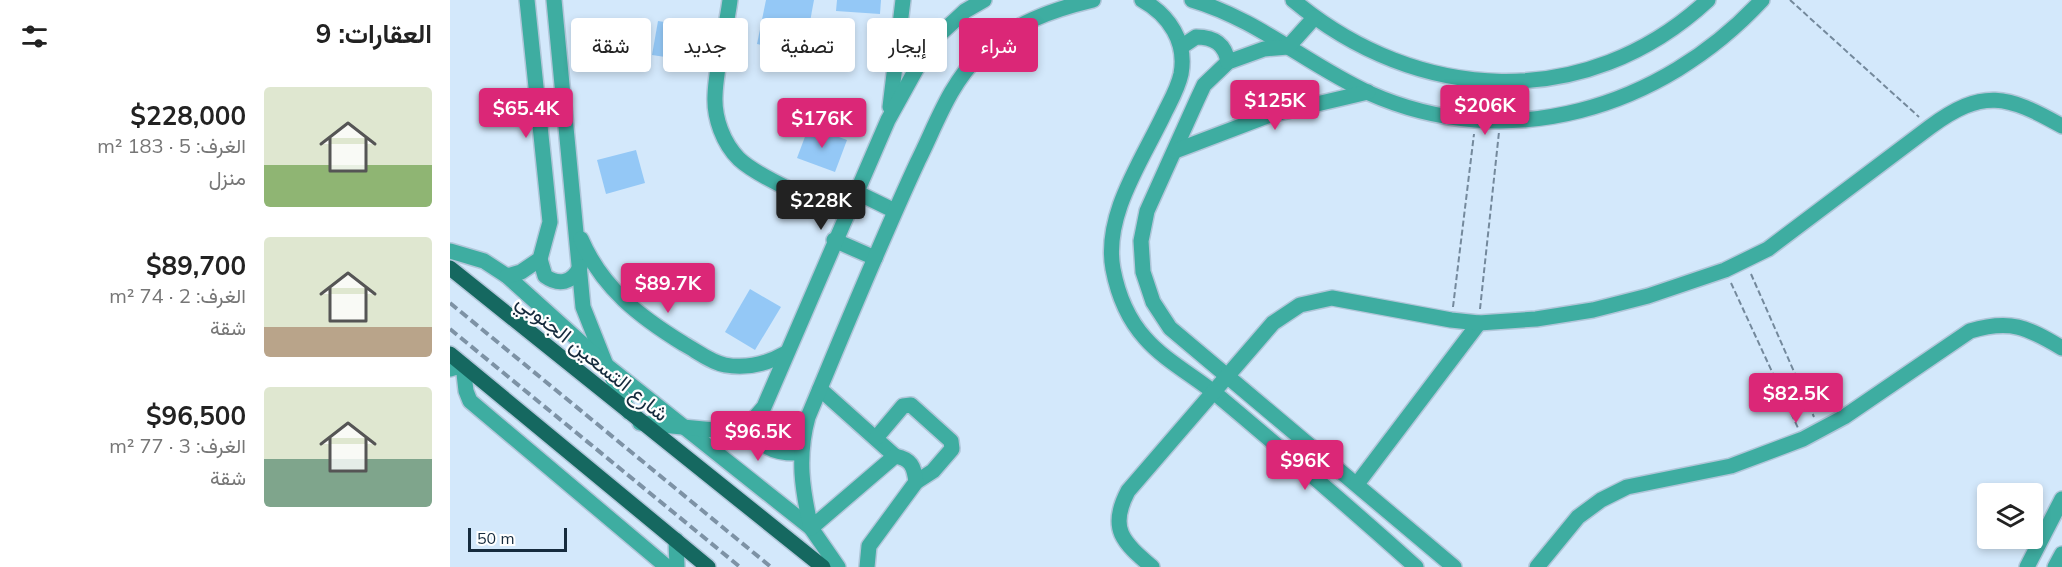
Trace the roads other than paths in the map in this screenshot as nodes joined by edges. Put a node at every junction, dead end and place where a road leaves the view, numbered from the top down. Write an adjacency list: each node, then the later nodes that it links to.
1 (527, 0): 28 (street)
2 (554, 0): 24 (street)
3 (730, 0): 23 (street)
4 (903, 0): 18 (street)
5 (984, 0): 12 (street)
6 (1093, 0): 22 (street)
7 (1142, 0): 15 (street)
8 (1192, 0): 14 (street)
9 (1293, 0): 13 (street)
10 (1708, 0): 13 (street)
11 (1762, 0): 17 (street)
12 (967, 6): 18 (street)
13 (1314, 18): 14 (street)
14 (1288, 46): 16 (street); 17 (street)
15 (1181, 47): 16 (street); 40 (street)
16 (1228, 62): 20 (street)
17 (1368, 92): 20 (street)
18 (888, 120): 21 (street)
19 (2062, 126): 32 (street)
20 (1176, 151): 38 (street)
21 (856, 192): 22 (street); 23 (street)
22 (895, 211): 27 (street)
23 (846, 214): 25 (street)
24 (576, 229): 29 (street); 34 (street)
25 (834, 240): 27 (street); 34 (street)
26 (450, 251): 31 (street)
27 (875, 258): 39 (street)
28 (540, 259): 29 (street); 31 (street)
29 (580, 267): 36 (street)
30 (450, 268): 41 (main road, شارع التسعين الجنوبي)
31 (507, 276): 36 (street)
32 (1479, 323): 38 (street); 48 (street)
33 (2062, 348): 64 (street)
34 (786, 353): 42 (street)
35 (450, 354): 37 (main road)
36 (606, 365): 41 (street); 43 (street)
37 (457, 367): 53 (main road); 55 (street)
38 (1228, 374): 40 (street); 48 (street)
39 (820, 389): 44 (street); 45 (street)
40 (1213, 392): 49 (street); 61 (street)
41 (635, 419): 43 (street); 58 (main road, شارع التسعين الجنوبي)
42 (752, 421): 43 (street); 45 (street)
43 (687, 429): 52 (street)
44 (876, 438): 46 (street); 47 (street)
45 (800, 453): 52 (street)
46 (895, 456): 47 (street); 52 (street)
47 (916, 482): 60 (street)
48 (1358, 484): 49 (street); 51 (street); 63 (street)
49 (1334, 494): 51 (street)
50 (2062, 499): 65 (street)
51 (1351, 509): 62 (street)
52 (811, 528): 59 (street)
53 (676, 540): 56 (street); 57 (main road)
54 (2062, 554): 66 (street)
55 (667, 567)
56 (677, 567)
57 (708, 567)
58 (823, 567)
59 (838, 567)
60 (867, 567)
61 (1152, 567)
62 (1416, 567)
63 (1454, 567)
64 (1538, 567)
65 (2027, 567)
66 (2055, 567)

